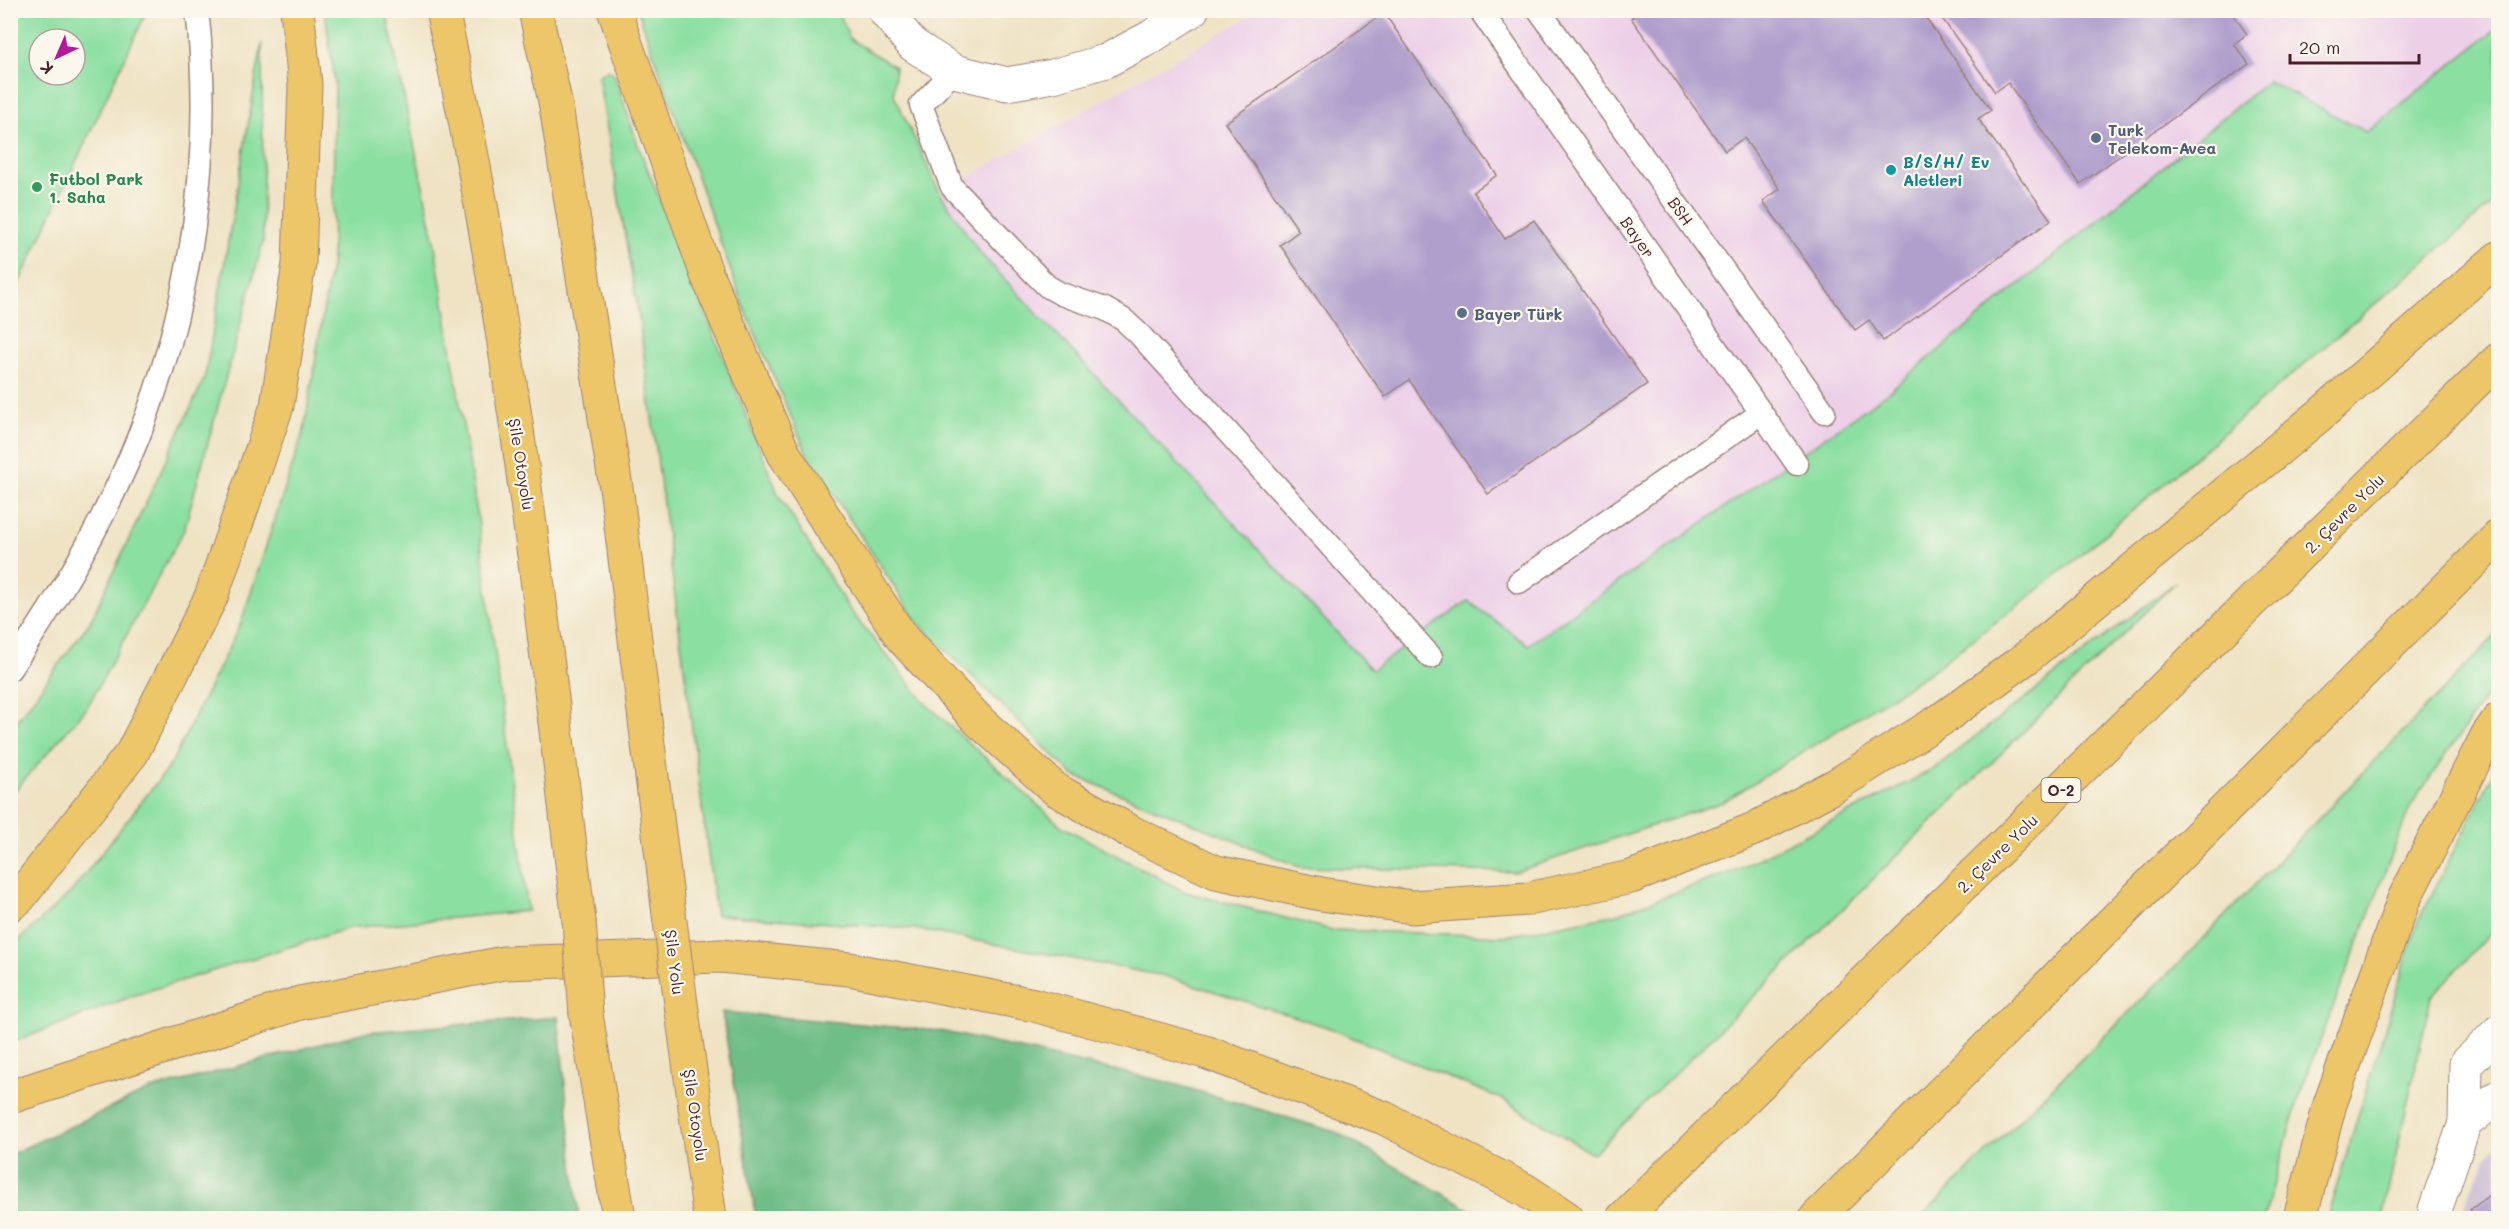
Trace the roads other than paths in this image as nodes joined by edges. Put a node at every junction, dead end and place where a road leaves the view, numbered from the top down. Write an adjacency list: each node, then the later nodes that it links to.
1 (197, 10): 19 (lane)
2 (297, 10): 21 (highway)
3 (442, 10): 27 (highway, Şile Otoyolu, bridge)
4 (535, 10): 22 (highway, Şile Yolu, bridge)
5 (614, 10): 11 (highway)
6 (884, 10): 10 (street)
7 (1192, 10): 10 (street)
8 (1480, 10): 14 (lane, Bayer)
9 (1539, 10): 13 (lane, BSH)
10 (954, 71): 18 (lane)
11 (2499, 258)
12 (2499, 360): 30 (highway, 2. Çevre Yolu / O-2)
13 (1824, 412)
14 (1761, 413): 15 (lane, Bayer); 17 (lane)
15 (1797, 464)
16 (2499, 537): 31 (highway)
17 (1519, 582)
18 (1431, 657)
19 (10, 669)
20 (2499, 720): 32 (highway)
21 (10, 905)
22 (681, 1011): 28 (highway, Şile Otoyolu)
23 (2499, 1032): 26 (street)
24 (10, 1097): 29 (highway)
25 (2499, 1097): 26 (street)
26 (2465, 1123): 33 (street)
27 (619, 1218)
28 (710, 1218)
29 (1567, 1218)
30 (1623, 1218)
31 (1816, 1218)
32 (2300, 1218)
33 (2437, 1218)

